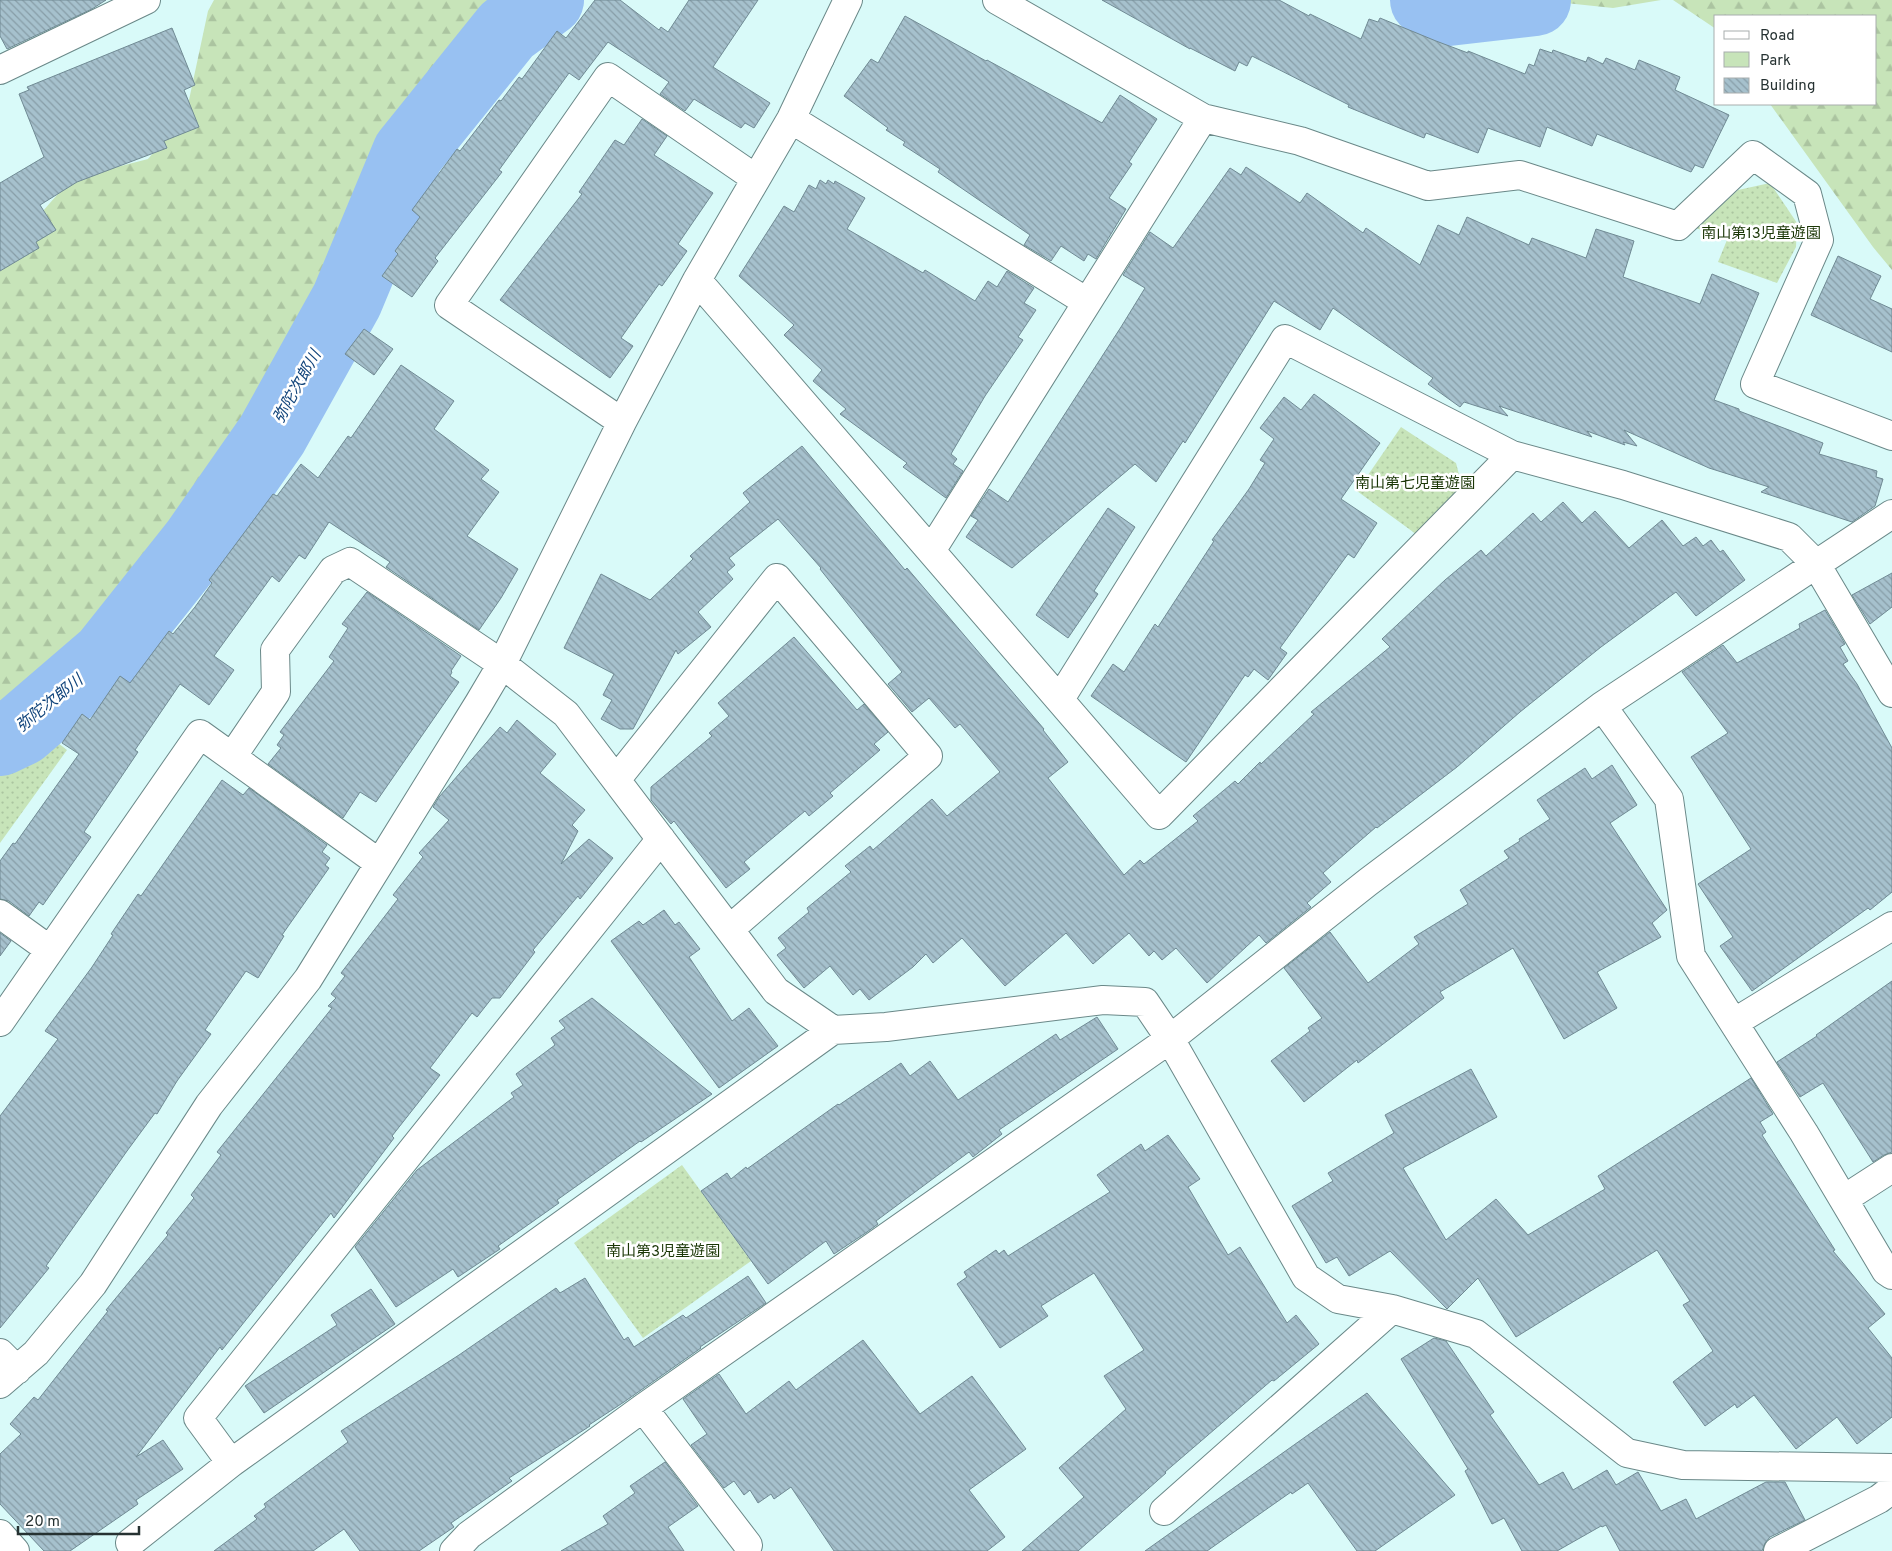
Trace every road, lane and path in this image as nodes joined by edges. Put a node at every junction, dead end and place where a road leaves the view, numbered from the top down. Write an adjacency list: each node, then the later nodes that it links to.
1 (146, 0): 4 (street)
2 (848, 0): 6 (street)
3 (997, 0): 5 (street)
4 (0, 70)
5 (1203, 118): 9 (street); 11 (street)
6 (791, 119): 7 (street); 9 (street)
7 (755, 178): 8 (street); 10 (street)
8 (697, 280): 10 (street); 14 (street)
9 (1087, 302): 14 (street)
10 (622, 422): 16 (street)
11 (1892, 436)
12 (1512, 454): 15 (street); 18 (street); 18 (street)
13 (1892, 514): 15 (street)
14 (931, 551): 18 (street)
15 (1816, 564): 17 (street); 19 (street)
16 (502, 664): 20 (street); 21 (street); 23 (street)
17 (1892, 693)
18 (1060, 699)
19 (1602, 706): 29 (street); 31 (street)
20 (232, 757): 23 (street); 27 (street)
21 (616, 780): 22 (street); 26 (street)
22 (661, 839): 26 (street); 38 (street)
23 (379, 863): 36 (street)
24 (0, 914): 27 (street)
25 (1892, 926): 29 (street)
26 (730, 929): 30 (street)
27 (50, 950): 28 (street)
28 (0, 1022)
29 (1735, 1022): 33 (street)
30 (833, 1030): 31 (street); 38 (street)
31 (1170, 1039): 35 (street); 37 (street)
32 (1892, 1168): 33 (street)
33 (1844, 1199): 34 (street)
34 (1892, 1275)
35 (1392, 1309): 39 (street); 41 (street)
36 (6, 1369)
37 (643, 1408): 44 (street); 45 (street)
38 (231, 1463): 43 (street)
39 (1892, 1468)
40 (1892, 1489): 47 (street)
41 (1164, 1512)
42 (0, 1534): 46 (street)
43 (130, 1543)
44 (467, 1546)
45 (748, 1546)
46 (15, 1551)
47 (1778, 1551)

